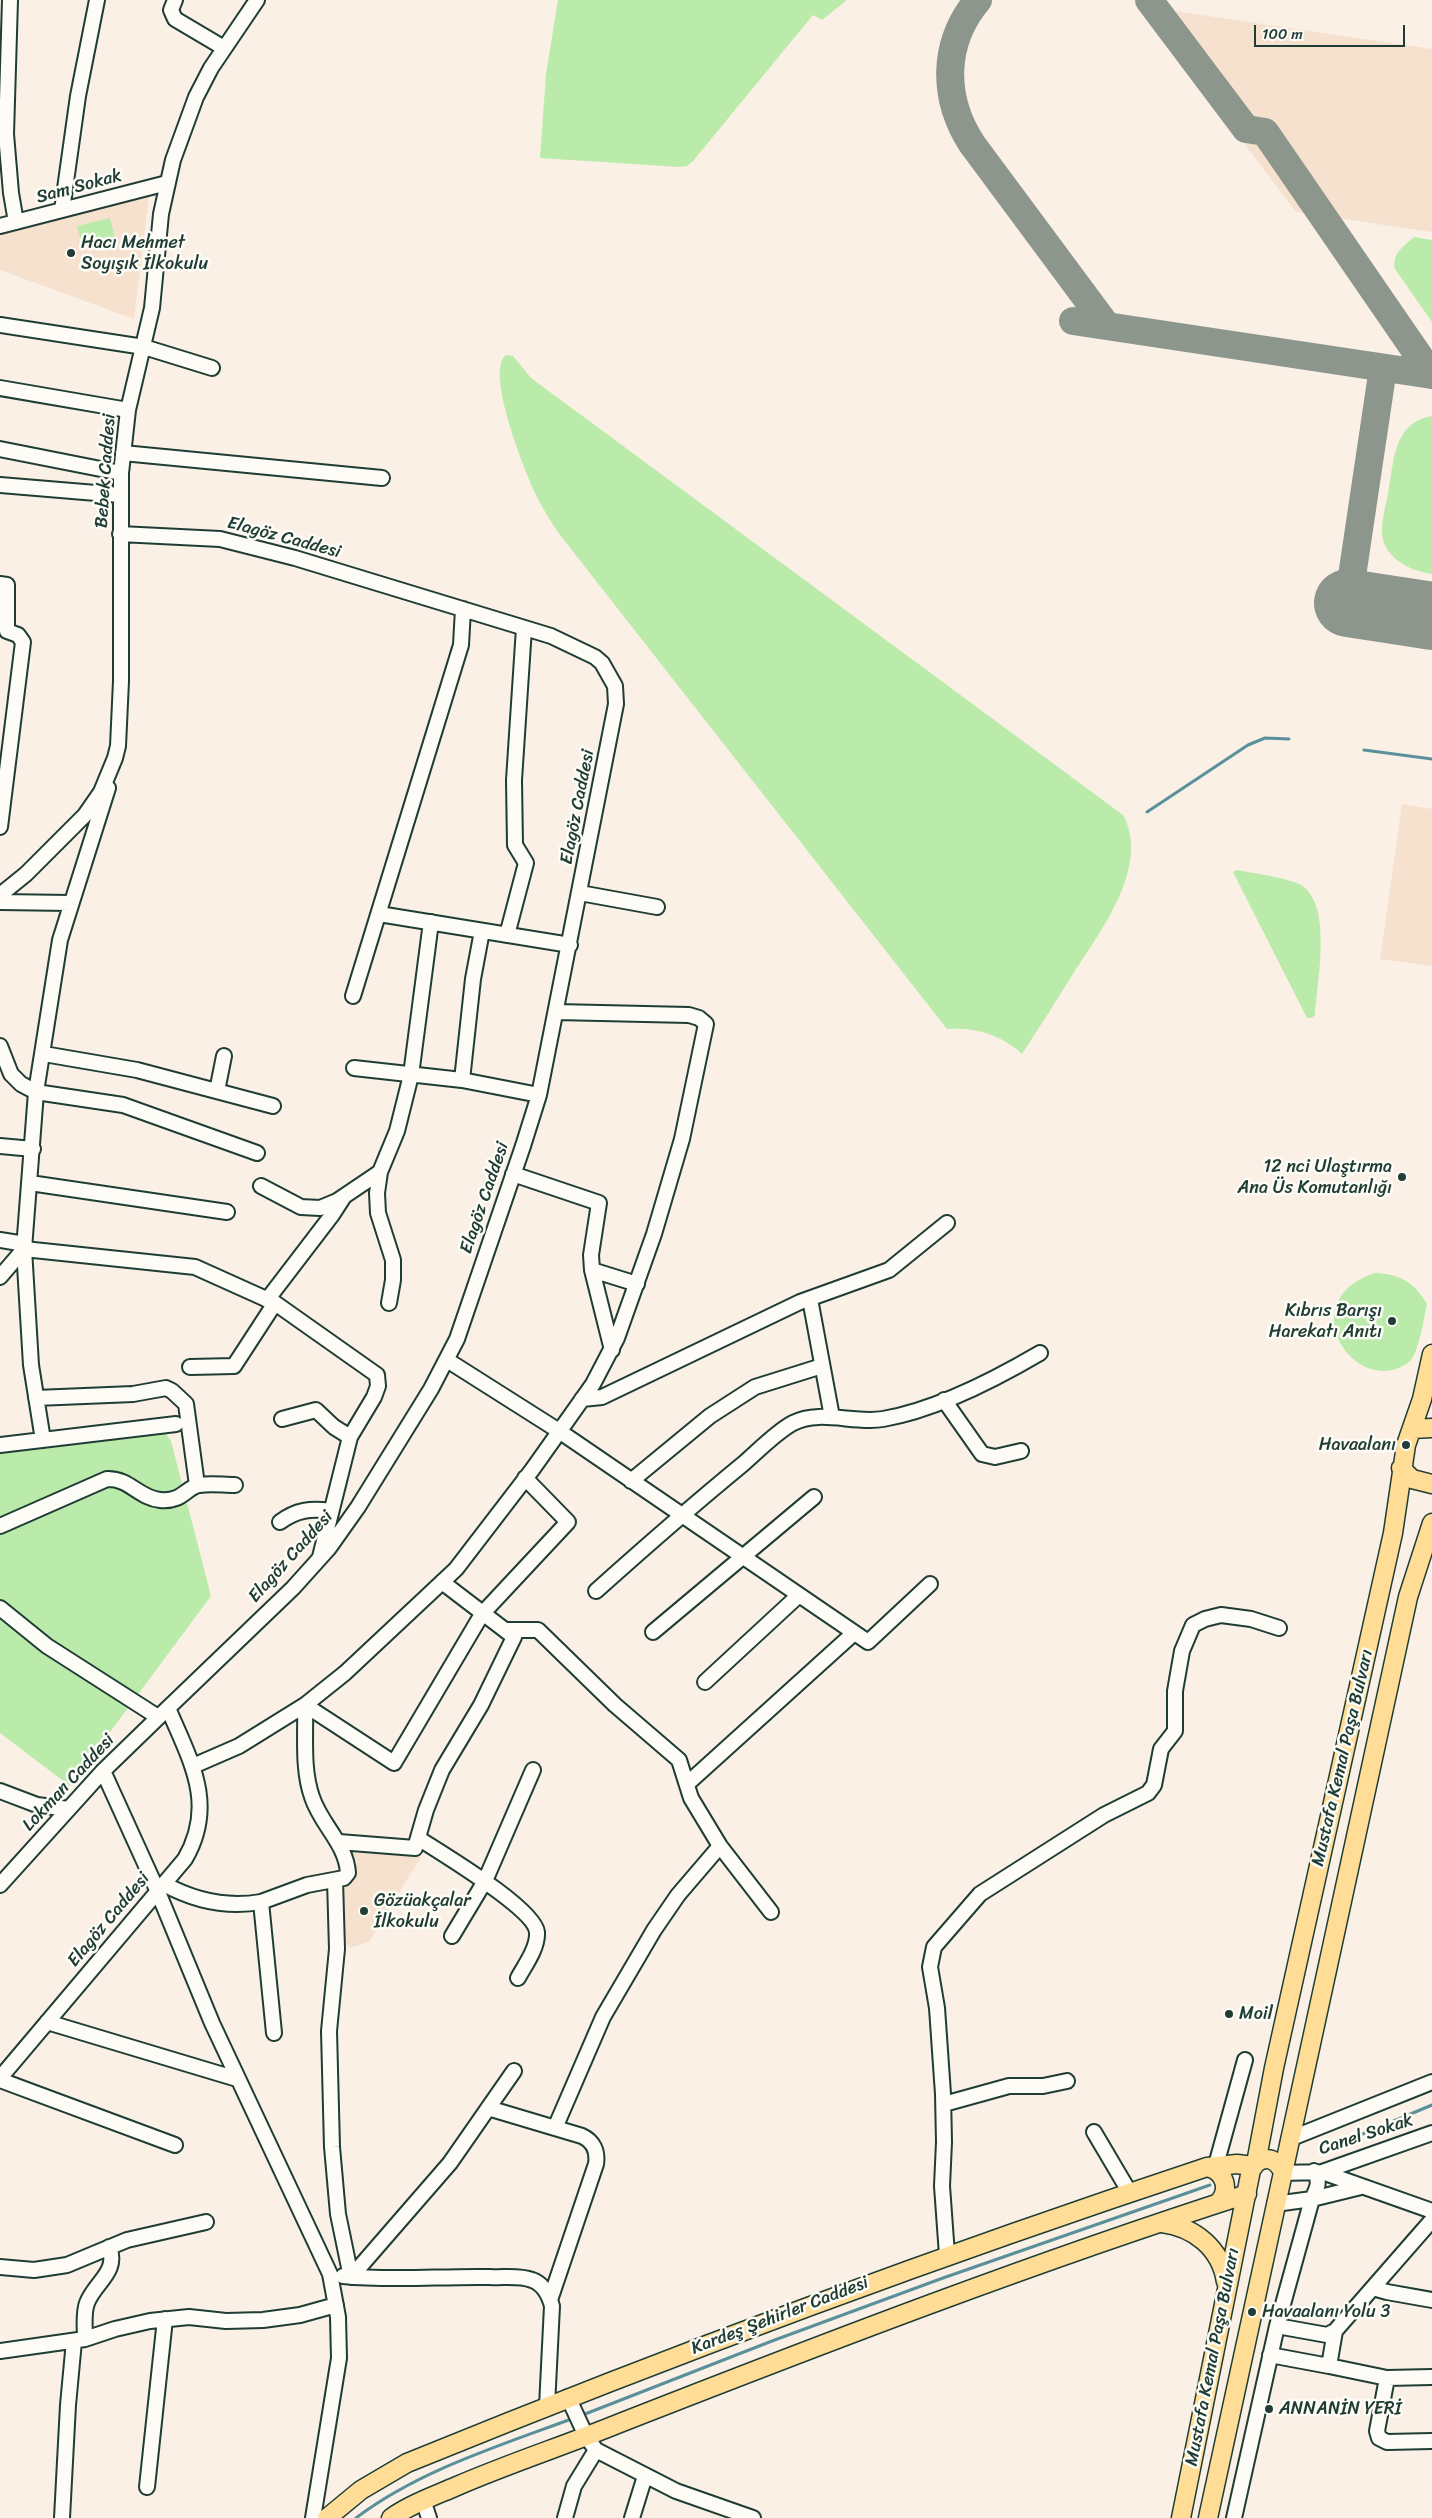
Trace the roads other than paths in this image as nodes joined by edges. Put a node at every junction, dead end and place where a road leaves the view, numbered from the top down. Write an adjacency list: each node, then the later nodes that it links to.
1 (10, 0): 8 (street)
2 (97, 0): 7 (street)
3 (175, 0): 5 (street)
4 (257, 0): 5 (street, Bebek Caddesi)
5 (224, 48): 6 (street, Bebek Caddesi)
6 (167, 183): 7 (street, Sam Sokak); 11 (street, Bebek Caddesi)
7 (62, 210): 8 (street, Sam Sokak)
8 (16, 222): 9 (street, Sam Sokak)
9 (0, 226)
10 (0, 325): 11 (street)
11 (144, 347): 12 (street); 14 (street, Bebek Caddesi)
12 (212, 368)
13 (0, 388): 14 (street)
14 (128, 410): 16 (street, Bebek Caddesi)
15 (0, 449): 17 (street)
16 (122, 453): 17 (street, Bebek Caddesi); 18 (street)
17 (121, 473): 20 (street, Bebek Caddesi)
18 (382, 478)
19 (0, 485): 20 (street)
20 (120, 495): 21 (street, Bebek Caddesi)
21 (120, 534): 23 (street, Elagöz Caddesi); 25 (street, Bebek Caddesi)
22 (0, 584): 26 (street)
23 (463, 609): 24 (street, Elagöz Caddesi); 32 (street)
24 (524, 628): 27 (street, Elagöz Caddesi); 35 (street)
25 (111, 770): 28 (street, Bebek Caddesi); 30 (street)
26 (0, 827)
27 (580, 893): 31 (street); 36 (street, Elagöz Caddesi)
28 (0, 895)
29 (0, 902): 30 (street)
30 (70, 903): 40 (street)
31 (657, 907)
32 (379, 914): 33 (street); 37 (street)
33 (431, 922): 34 (street); 44 (street)
34 (482, 930): 35 (street); 45 (street)
35 (507, 935): 36 (street)
36 (570, 945): 38 (street, Elagöz Caddesi)
37 (353, 996)
38 (556, 1012): 48 (street, Elagöz Caddesi); 64 (street)
39 (0, 1046): 42 (street)
40 (44, 1054): 46 (street); 47 (street)
41 (224, 1056): 46 (street)
42 (4, 1068): 47 (street)
43 (354, 1068): 44 (street)
44 (411, 1075): 45 (street); 53 (street)
45 (462, 1080): 48 (street)
46 (217, 1091): 49 (street)
47 (36, 1092): 51 (street); 52 (street)
48 (539, 1095): 54 (street, Elagöz Caddesi)
49 (273, 1106)
50 (0, 1146): 51 (street)
51 (32, 1149): 55 (street)
52 (257, 1152)
53 (380, 1172): 57 (street); 67 (street)
54 (513, 1174): 62 (street); 71 (street, Elagöz Caddesi)
55 (30, 1183): 58 (street); 61 (street)
56 (261, 1186): 57 (street)
57 (344, 1197): 66 (street)
58 (227, 1212)
59 (947, 1223): 65 (street)
60 (0, 1240): 61 (street)
61 (25, 1246): 63 (street); 66 (street); 74 (street)
62 (592, 1270): 64 (street); 68 (street)
63 (0, 1277)
64 (637, 1284): 68 (street)
65 (810, 1299): 72 (street); 75 (street)
66 (271, 1302): 73 (street); 83 (street)
67 (388, 1303)
68 (612, 1350): 75 (street)
69 (1040, 1353): 76 (street)
70 (1432, 1354): 81 (main road, Mustafa Kemal Paşa Bulvarı)
71 (446, 1360): 82 (street); 101 (street, Elagöz Caddesi)
72 (822, 1366): 77 (street); 89 (street)
73 (190, 1367)
74 (36, 1398): 84 (street); 92 (street)
75 (582, 1399): 82 (street)
76 (944, 1400): 77 (street); 86 (street)
77 (832, 1417): 95 (street)
78 (282, 1419): 83 (street)
79 (176, 1424): 84 (street)
80 (1432, 1428): 81 (main road)
81 (1413, 1429): 87 (main road, Mustafa Kemal Paşa Bulvarı)
82 (559, 1431): 88 (street); 89 (street)
83 (350, 1437): 94 (street)
84 (43, 1440): 85 (street)
85 (0, 1445)
86 (1021, 1451)
87 (1401, 1468): 91 (main road); 149 (main road, Mustafa Kemal Paşa Bulvarı)
88 (525, 1478): 103 (street); 108 (street)
89 (631, 1481): 95 (street)
90 (235, 1484): 92 (street)
91 (1432, 1484)
92 (198, 1485): 98 (street)
93 (814, 1497): 100 (street)
94 (330, 1511): 96 (street); 101 (street)
95 (681, 1515): 100 (street); 105 (street)
96 (280, 1522)
97 (1432, 1523): 102 (main road, Mustafa Kemal Paşa Bulvarı)
98 (0, 1526)
99 (1432, 1546): 102 (main road)
100 (741, 1556): 106 (street); 111 (street)
101 (320, 1558): 115 (street, Elagöz Caddesi)
102 (1416, 1570): 146 (main road, Mustafa Kemal Paşa Bulvarı)
103 (442, 1582): 108 (street); 114 (street)
104 (930, 1584): 112 (street)
105 (596, 1591)
106 (798, 1596): 112 (street); 113 (street)
107 (0, 1608): 115 (street)
108 (482, 1614): 110 (street); 114 (street)
109 (1279, 1628): 141 (street)
110 (505, 1630): 119 (street); 122 (street)
111 (653, 1632)
112 (854, 1633): 119 (street)
113 (704, 1682)
114 (305, 1705): 116 (street); 123 (street)
115 (163, 1712): 116 (street, Elagöz Caddesi); 118 (street, Lokman Caddesi)
116 (193, 1766): 128 (street, Elagöz Caddesi)
117 (533, 1770): 126 (street)
118 (103, 1771): 121 (street, Lokman Caddesi); 128 (street)
119 (687, 1784): 124 (street)
120 (0, 1791): 121 (street)
121 (69, 1809): 127 (street, Lokman Caddesi)
122 (418, 1838): 123 (street); 126 (street)
123 (340, 1842): 125 (street)
124 (720, 1846): 130 (street); 143 (street)
125 (335, 1880): 129 (street); 167 (street)
126 (485, 1881): 131 (street); 132 (street)
127 (0, 1885)
128 (161, 1888): 129 (street); 133 (street, Elagöz Caddesi); 138 (street)
129 (262, 1902): 134 (street)
130 (771, 1912)
131 (452, 1936)
132 (518, 1978)
133 (47, 2022): 137 (street, Elagöz Caddesi); 138 (street)
134 (274, 2034)
135 (1245, 2060): 150 (street)
136 (514, 2071): 142 (street)
137 (0, 2079): 147 (street)
138 (237, 2079): 166 (street)
139 (1067, 2081): 141 (street)
140 (1432, 2082): 146 (street)
141 (944, 2104): 164 (street)
142 (488, 2108): 143 (street); 167 (street)
143 (555, 2128): 170 (street)
144 (1094, 2132): 154 (street)
145 (1432, 2133): 148 (street, Canel Sokak)
146 (1292, 2138): 152 (main road, Mustafa Kemal Paşa Bulvarı)
147 (175, 2145)
148 (1357, 2161): 151 (street, Canel Sokak); 153 (street)
149 (1254, 2164): 150 (main road, Kardeş Şehirler Caddesi); 152 (main road); 155 (main road)
150 (1212, 2166): 154 (main road, Kardeş Şehirler Caddesi); 158 (main road)
151 (1318, 2171): 152 (street, Canel Sokak); 153 (street); 156 (street)
152 (1283, 2172): 157 (main road)
153 (1359, 2186): 156 (street); 159 (street)
154 (1130, 2193): 164 (main road, Kardeş Şehirler Caddesi)
155 (1246, 2196): 157 (main road); 158 (main road); 168 (main road, Mustafa Kemal Paşa Bulvarı)
156 (1312, 2199): 157 (street); 174 (street)
157 (1276, 2201): 198 (main road, Mustafa Kemal Paşa Bulvarı)
158 (1218, 2203): 162 (main road)
159 (1432, 2212)
160 (1432, 2220): 169 (street)
161 (206, 2222): 163 (street)
162 (1162, 2222): 168 (main road); 185 (main road)
163 (109, 2247): 165 (street); 176 (street)
164 (947, 2255): 182 (main road, Kardeş Şehirler Caddesi)
165 (0, 2267)
166 (330, 2274): 167 (street); 172 (street)
167 (351, 2277): 170 (street)
168 (1226, 2286): 197 (main road, Mustafa Kemal Paşa Bulvarı)
169 (1373, 2288): 171 (street); 175 (street)
170 (550, 2300): 183 (street)
171 (1432, 2300)
172 (336, 2305): 173 (street); 190 (street)
173 (165, 2319): 176 (street); 187 (street)
174 (1277, 2326): 175 (street); 178 (street)
175 (1335, 2331): 179 (street)
176 (79, 2340): 177 (street); 189 (street)
177 (0, 2351)
178 (1270, 2355): 179 (street); 199 (street)
179 (1329, 2366): 181 (street)
180 (1432, 2377): 181 (street)
181 (1387, 2378): 184 (street)
182 (568, 2397): 183 (main road, Kardeş Şehirler Caddesi); 185 (street)
183 (547, 2406): 191 (main road, Kardeş Şehirler Caddesi)
184 (1432, 2441)
185 (591, 2443): 186 (street); 188 (main road); 194 (street)
186 (645, 2476): 195 (street); 196 (street)
187 (147, 2487)
188 (423, 2500): 192 (main road); 193 (street)
189 (62, 2518)
190 (313, 2518)
191 (327, 2518)
192 (391, 2518)
193 (429, 2518)
194 (565, 2518)
195 (632, 2518)
196 (753, 2518)
197 (1181, 2518)
198 (1208, 2518)
199 (1234, 2518)

